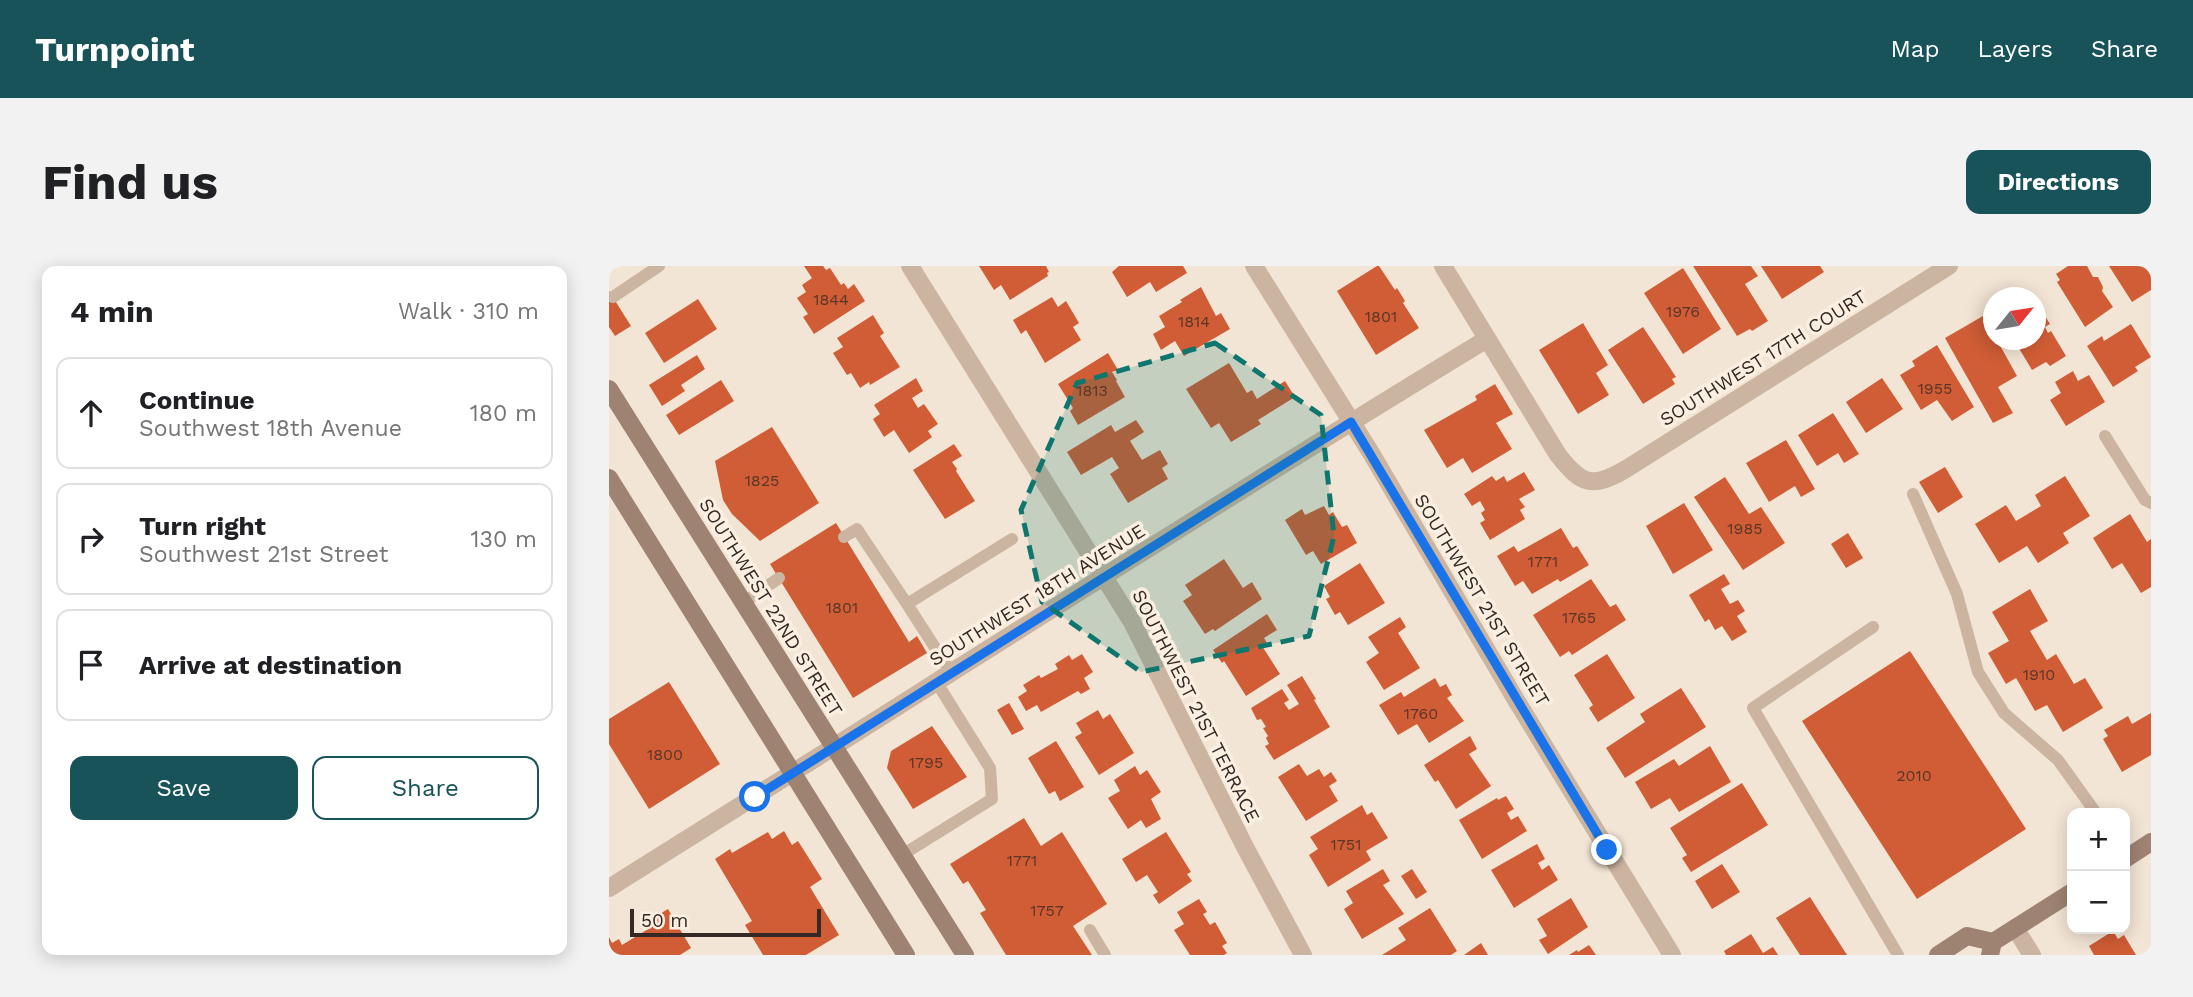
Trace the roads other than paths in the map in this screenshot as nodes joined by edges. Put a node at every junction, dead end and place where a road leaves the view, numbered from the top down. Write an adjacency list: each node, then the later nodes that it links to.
1 (659, 266): 6 (lane)
2 (911, 266): 16 (street, SOUTHWEST 21ST TERRACE)
3 (1254, 266): 9 (street, SOUTHWEST 21ST STREET)
4 (1443, 266): 7 (street)
5 (1949, 266): 7 (street, SOUTHWEST 17TH COURT)
6 (613, 297)
7 (1487, 339): 9 (street, SOUTHWEST 18TH AVENUE)
8 (609, 389): 18 (main road, SOUTHWEST 22ND STREET)
9 (1351, 422): 16 (street, SOUTHWEST 18TH AVENUE); 37 (street, SOUTHWEST 21ST STREET)
10 (2105, 436): 13 (lane)
11 (609, 478): 23 (main road)
12 (1913, 494): 24 (lane)
13 (2151, 503)
14 (844, 537): 19 (lane)
15 (1012, 539): 19 (lane)
16 (1105, 576): 21 (street, SOUTHWEST 18TH AVENUE); 36 (street, SOUTHWEST 21ST TERRACE)
17 (779, 578): 18 (lane)
18 (743, 603): 22 (main road, SOUTHWEST 22ND STREET)
19 (907, 604): 21 (lane)
20 (1873, 627): 38 (lane)
21 (945, 679): 22 (street, SOUTHWEST 18TH AVENUE); 26 (lane)
22 (835, 747): 23 (street, SOUTHWEST 18TH AVENUE); 26 (main road, SOUTHWEST 22ND STREET)
23 (793, 773): 28 (street, SOUTHWEST 18TH AVENUE); 33 (main road)
24 (2092, 808)
25 (2151, 842): 27 (main road)
26 (902, 855): 34 (main road, SOUTHWEST 22ND STREET)
27 (2130, 856)
28 (609, 888)
29 (2067, 895): 30 (main road)
30 (2015, 928): 32 (main road); 40 (street)
31 (1090, 930): 35 (lane)
32 (1991, 948): 39 (main road)
33 (906, 955)
34 (965, 955)
35 (1105, 955)
36 (1303, 955)
37 (1672, 955)
38 (1898, 955)
39 (1938, 955)
40 (2032, 955)

